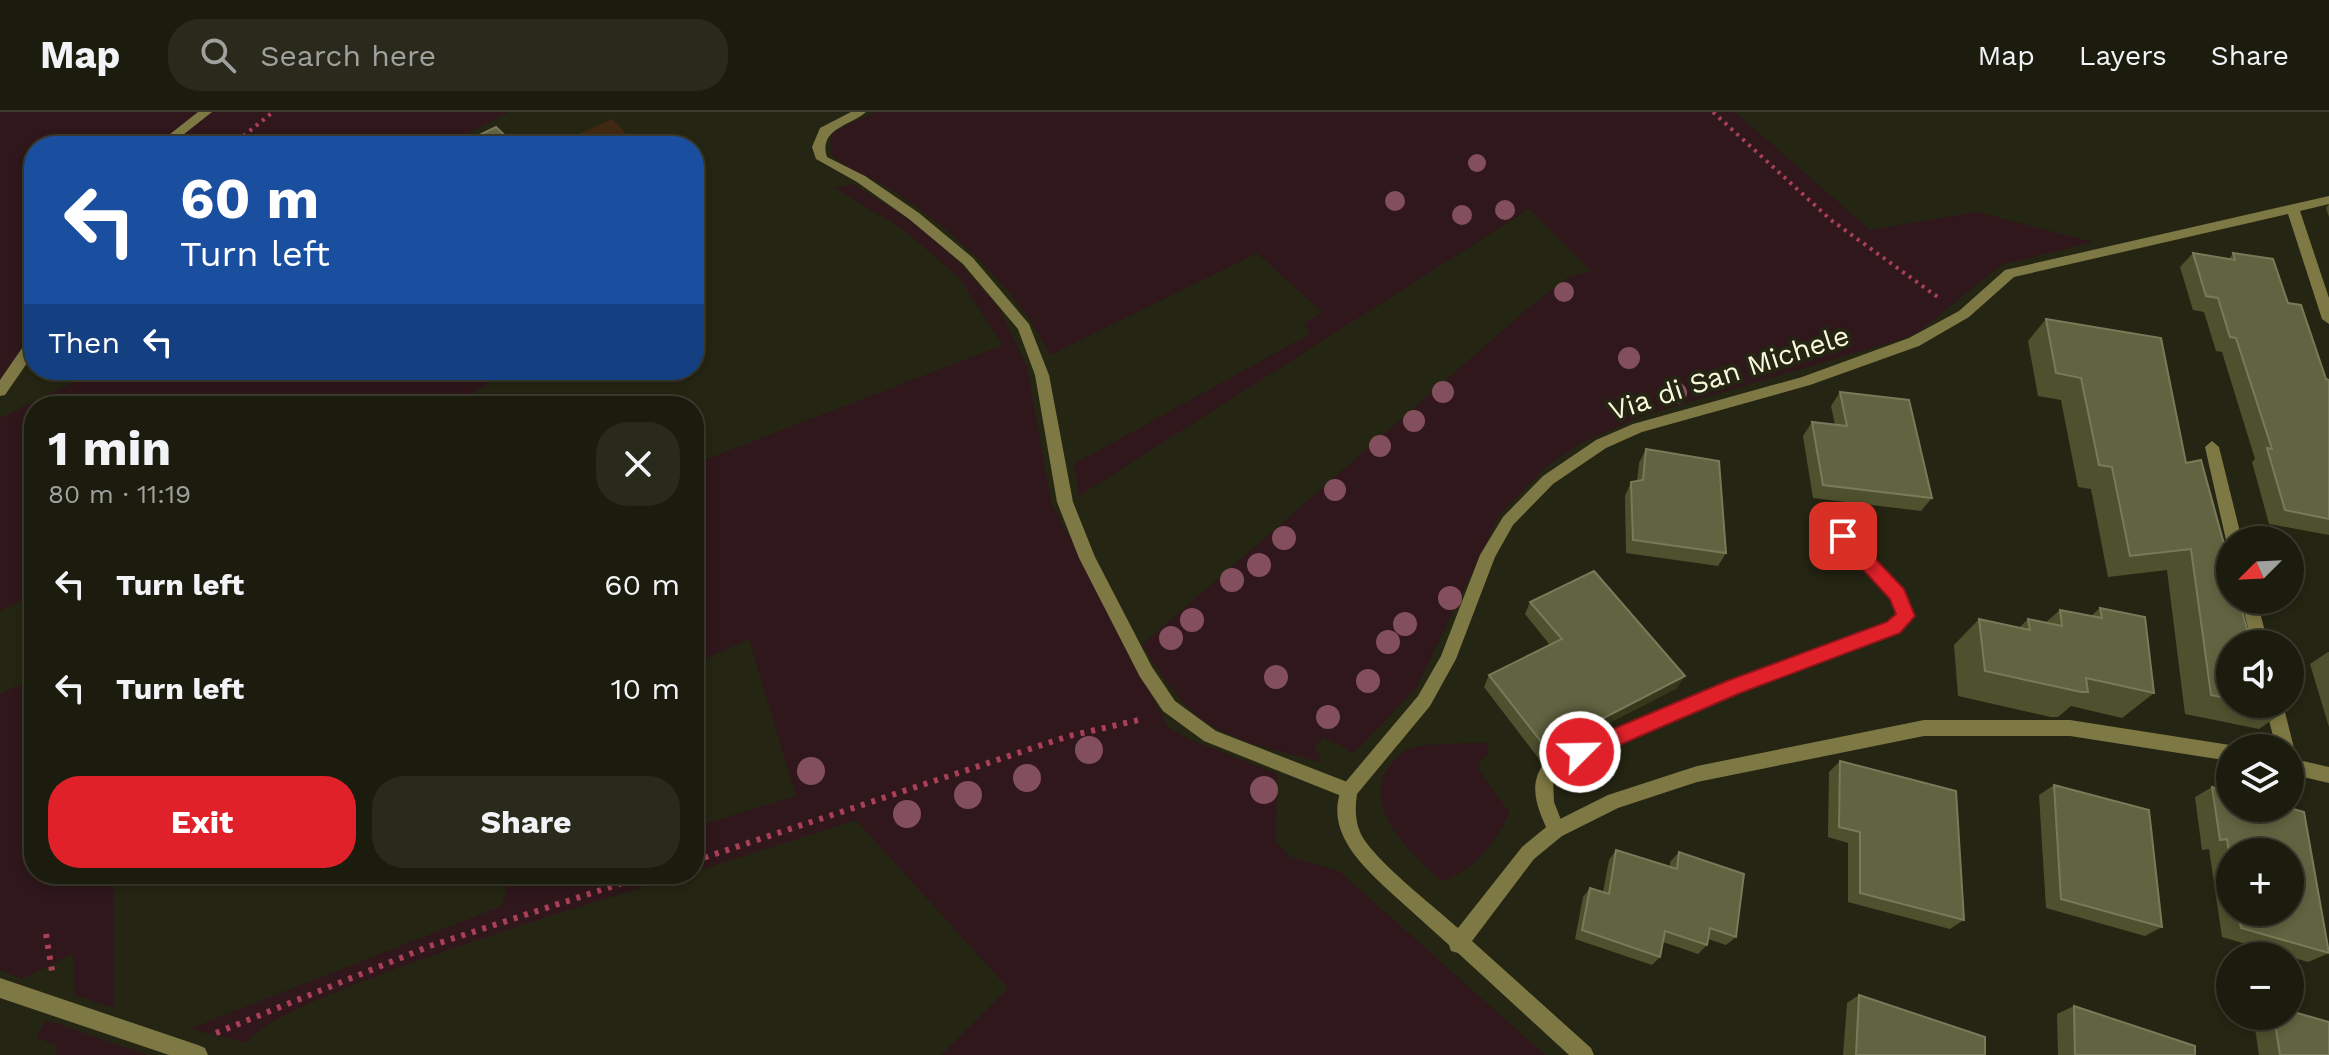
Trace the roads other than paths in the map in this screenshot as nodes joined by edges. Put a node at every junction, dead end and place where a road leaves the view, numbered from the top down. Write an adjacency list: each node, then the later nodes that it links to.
1 (206, 112): 3 (street)
2 (860, 112): 15 (street)
3 (174, 136)
4 (2329, 200): 5 (street, Via di San Michele)
5 (2293, 209): 6 (street); 15 (street, Via di San Michele)
6 (2329, 319)
7 (24, 356): 8 (street)
8 (0, 391)
9 (2212, 447): 11 (street)
10 (1825, 517): 16 (street)
11 (2231, 526)
12 (2216, 751): 16 (street)
13 (2304, 769): 14 (street)
14 (2329, 775)
15 (1349, 791): 17 (street)
16 (1556, 830): 17 (street)
17 (1458, 944): 20 (street)
18 (0, 988): 19 (street)
19 (190, 1052)
20 (1584, 1055)

